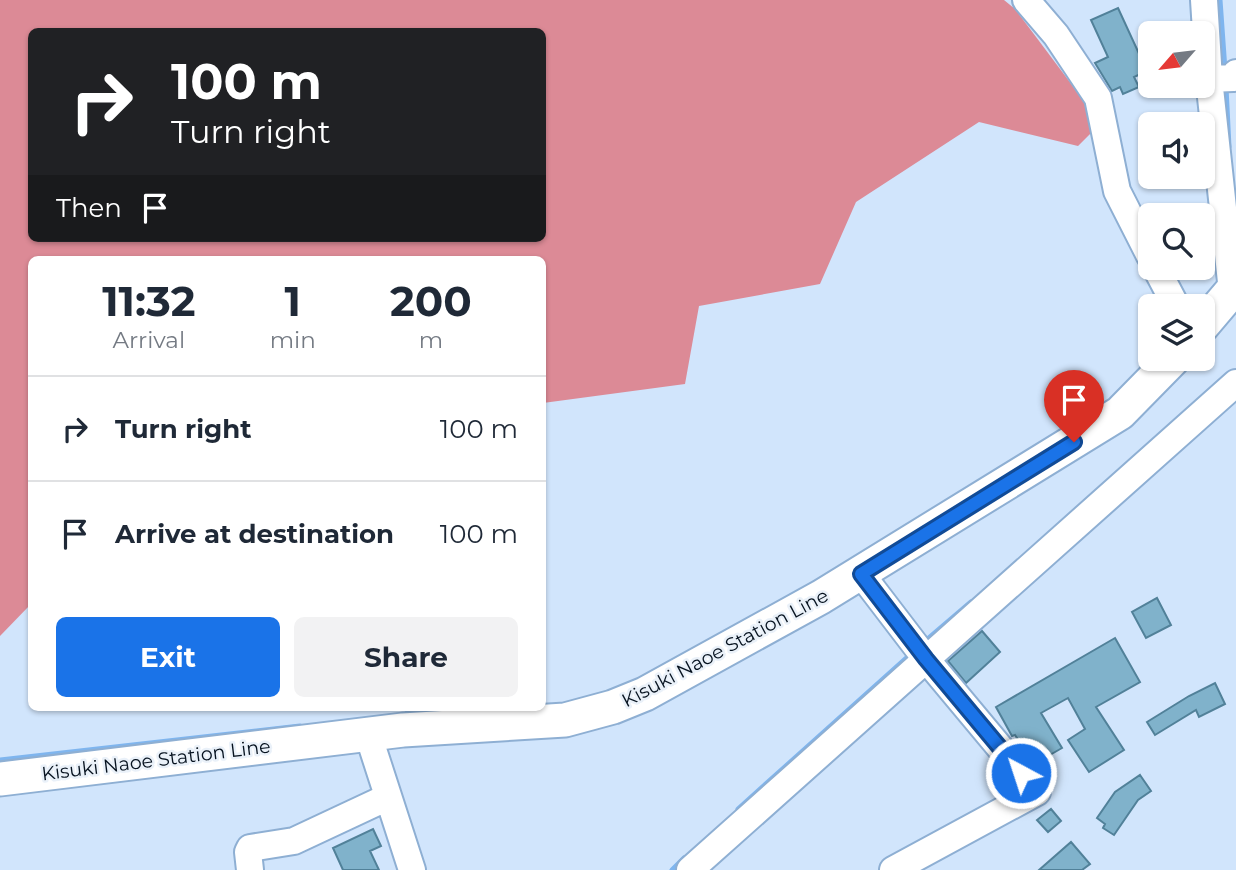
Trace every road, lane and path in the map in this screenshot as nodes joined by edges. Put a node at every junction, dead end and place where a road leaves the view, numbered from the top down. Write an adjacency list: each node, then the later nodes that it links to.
1 (1026, 0): 7 (street)
2 (1204, 0): 3 (street)
3 (1205, 21)
4 (1236, 73): 5 (street)
5 (1215, 79)
6 (1211, 98): 8 (street)
7 (1138, 233)
8 (1234, 289): 9 (main road)
9 (1215, 311)
10 (1161, 371): 12 (main road, Kisuki Naoe Station Line)
11 (1236, 383): 13 (street)
12 (861, 574): 13 (street); 14 (main road, Kisuki Naoe Station Line)
13 (926, 659): 19 (street); 20 (street)
14 (368, 734): 15 (main road, Kisuki Naoe Station Line); 16 (street)
15 (0, 779)
16 (388, 797): 17 (street); 18 (street)
17 (250, 870)
18 (412, 870)
19 (690, 870)
20 (893, 870)

